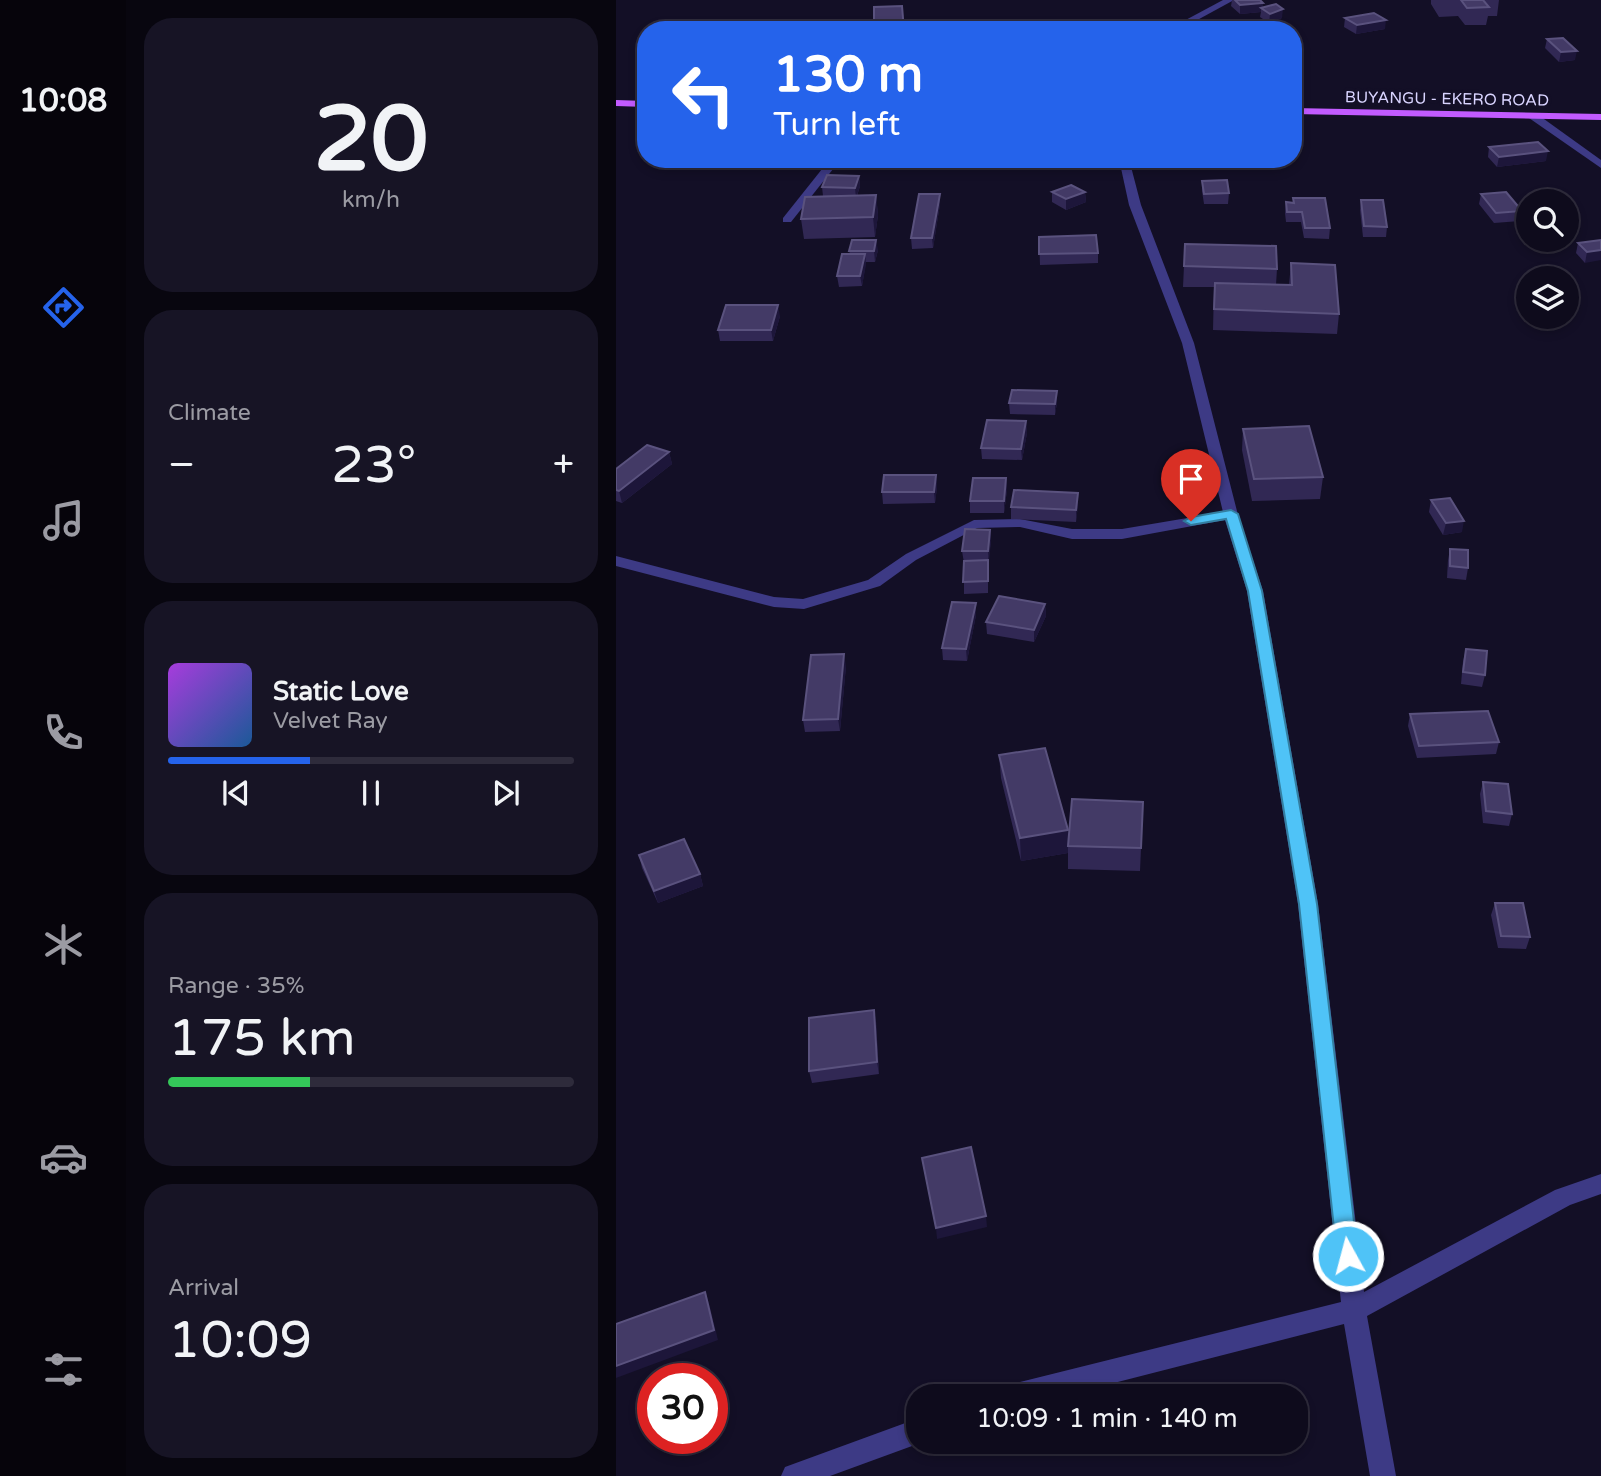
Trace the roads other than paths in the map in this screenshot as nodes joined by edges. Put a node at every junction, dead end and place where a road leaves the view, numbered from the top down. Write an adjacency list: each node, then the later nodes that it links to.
1 (1230, 0): 2 (street)
2 (1189, 21)
3 (616, 103): 4 (main road)
4 (637, 104)
5 (1302, 111): 6 (main road, BUYANGU - EKERO ROAD)
6 (1533, 116): 7 (main road, BUYANGU - EKERO ROAD); 8 (street)
7 (1601, 117)
8 (1601, 165)
9 (829, 168): 11 (street)
10 (1126, 168): 12 (street)
11 (787, 220)
12 (1231, 514): 13 (street); 15 (street)
13 (616, 561)
14 (1601, 1184): 15 (street)
15 (1353, 1310): 16 (street); 19 (street)
16 (1063, 1384)
17 (906, 1436): 18 (street)
18 (794, 1476)
19 (1382, 1476)

